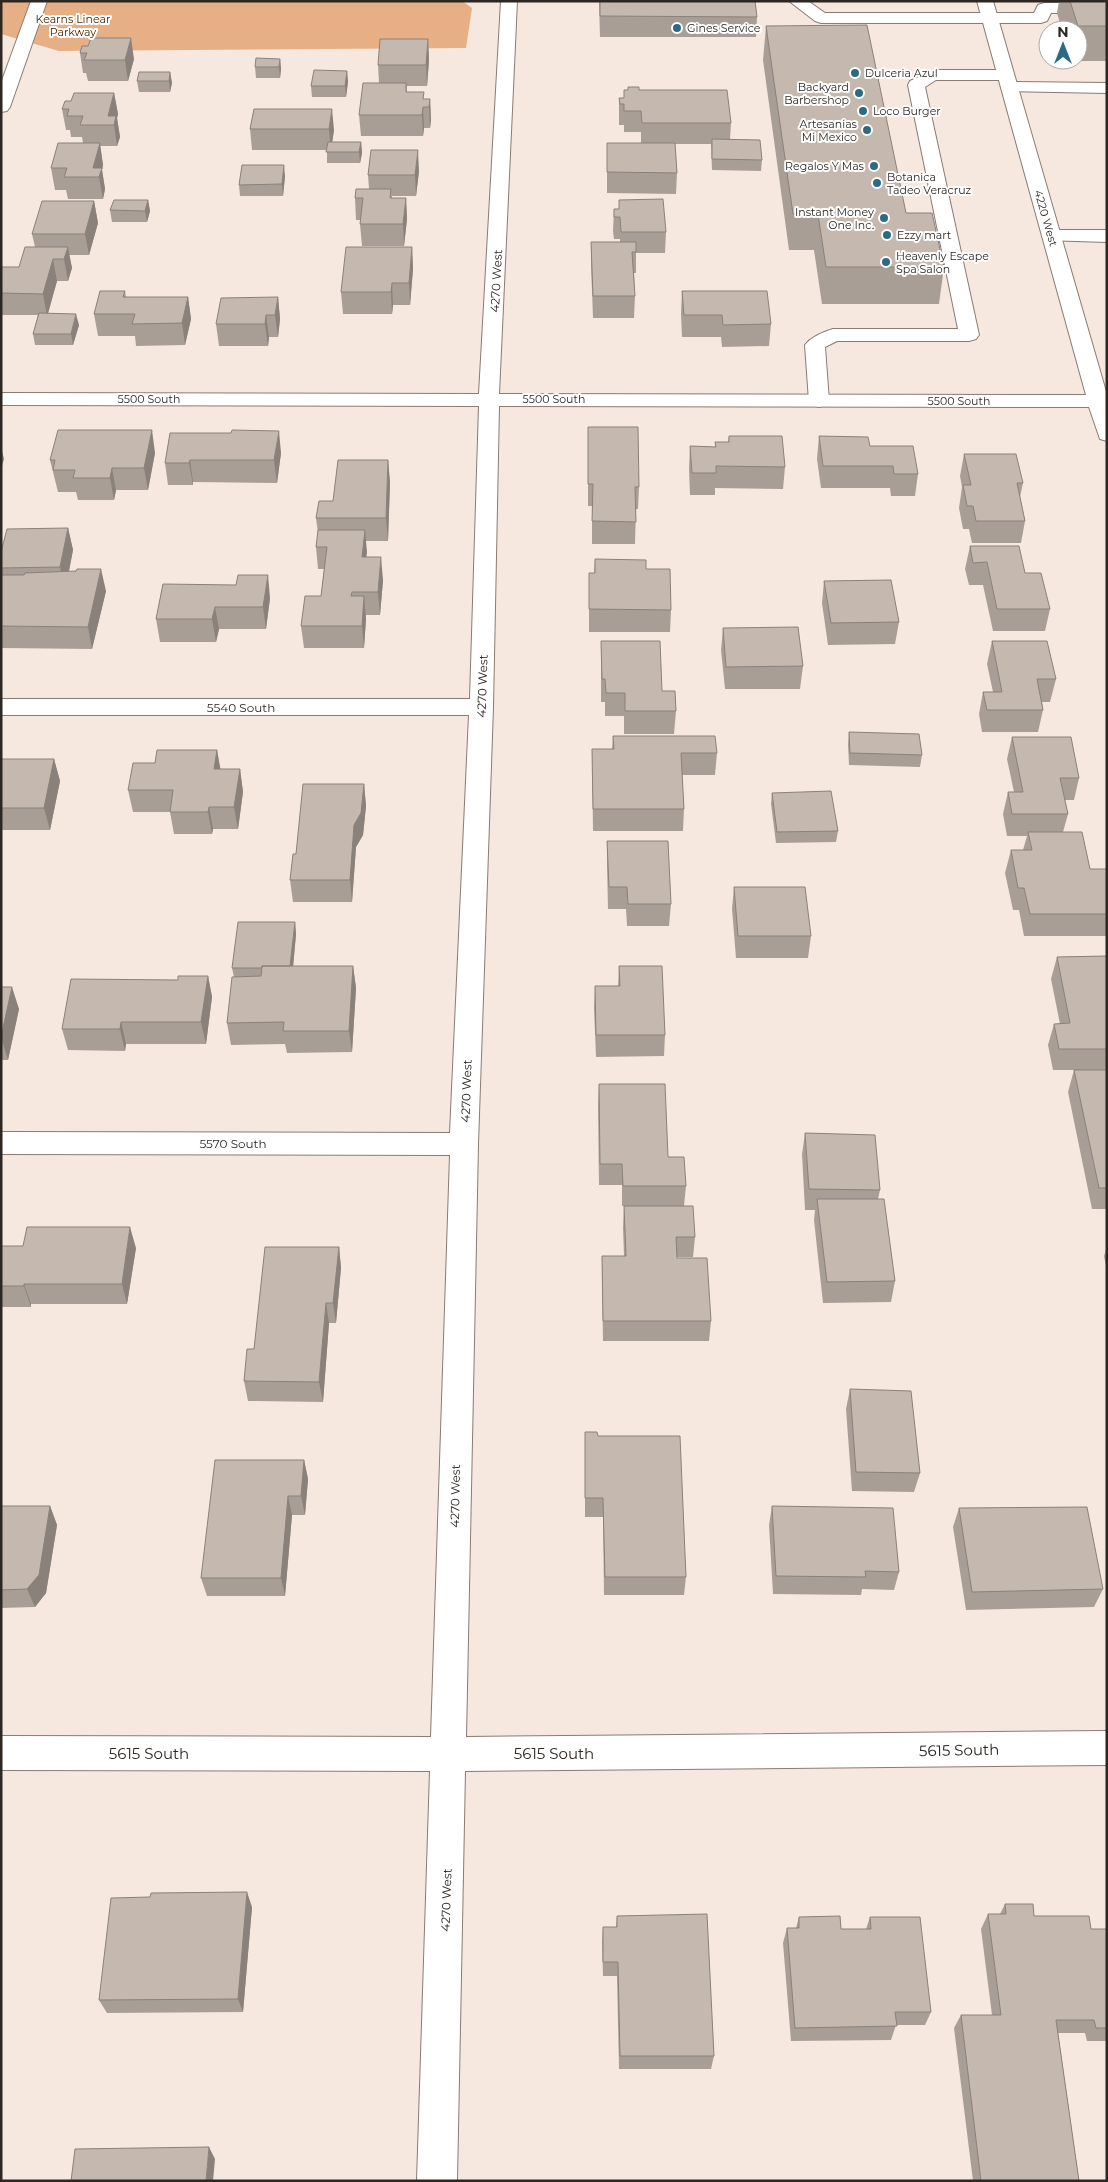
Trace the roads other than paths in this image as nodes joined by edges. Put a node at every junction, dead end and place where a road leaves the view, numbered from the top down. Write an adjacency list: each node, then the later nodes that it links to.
1 (39, 1): 8 (street)
2 (509, 1): 12 (street, 4270 West)
3 (797, 1): 5 (street)
4 (1107, 8): 5 (street)
5 (987, 9): 6 (street, 4220 West)
6 (1007, 81): 7 (street); 9 (street, 4220 West); 13 (street)
7 (1107, 88)
8 (1, 107)
9 (1051, 236): 10 (street); 14 (street, 4220 West)
10 (1107, 236)
11 (1, 399): 12 (street, 5500 South)
12 (490, 400): 13 (street, 5500 South); 17 (street, 4270 West)
13 (819, 401): 14 (street, 5500 South)
14 (1102, 401): 15 (street, 4220 West)
15 (1107, 434)
16 (1, 707): 17 (street, 5540 South)
17 (481, 707): 19 (street, 4270 West)
18 (1, 1143): 19 (street, 5570 South)
19 (464, 1144): 22 (street, 4270 West)
20 (1107, 1748): 22 (street, 5615 South)
21 (1, 1753): 22 (street, 5615 South)
22 (450, 1754): 23 (street, 4270 West)
23 (437, 2181)

